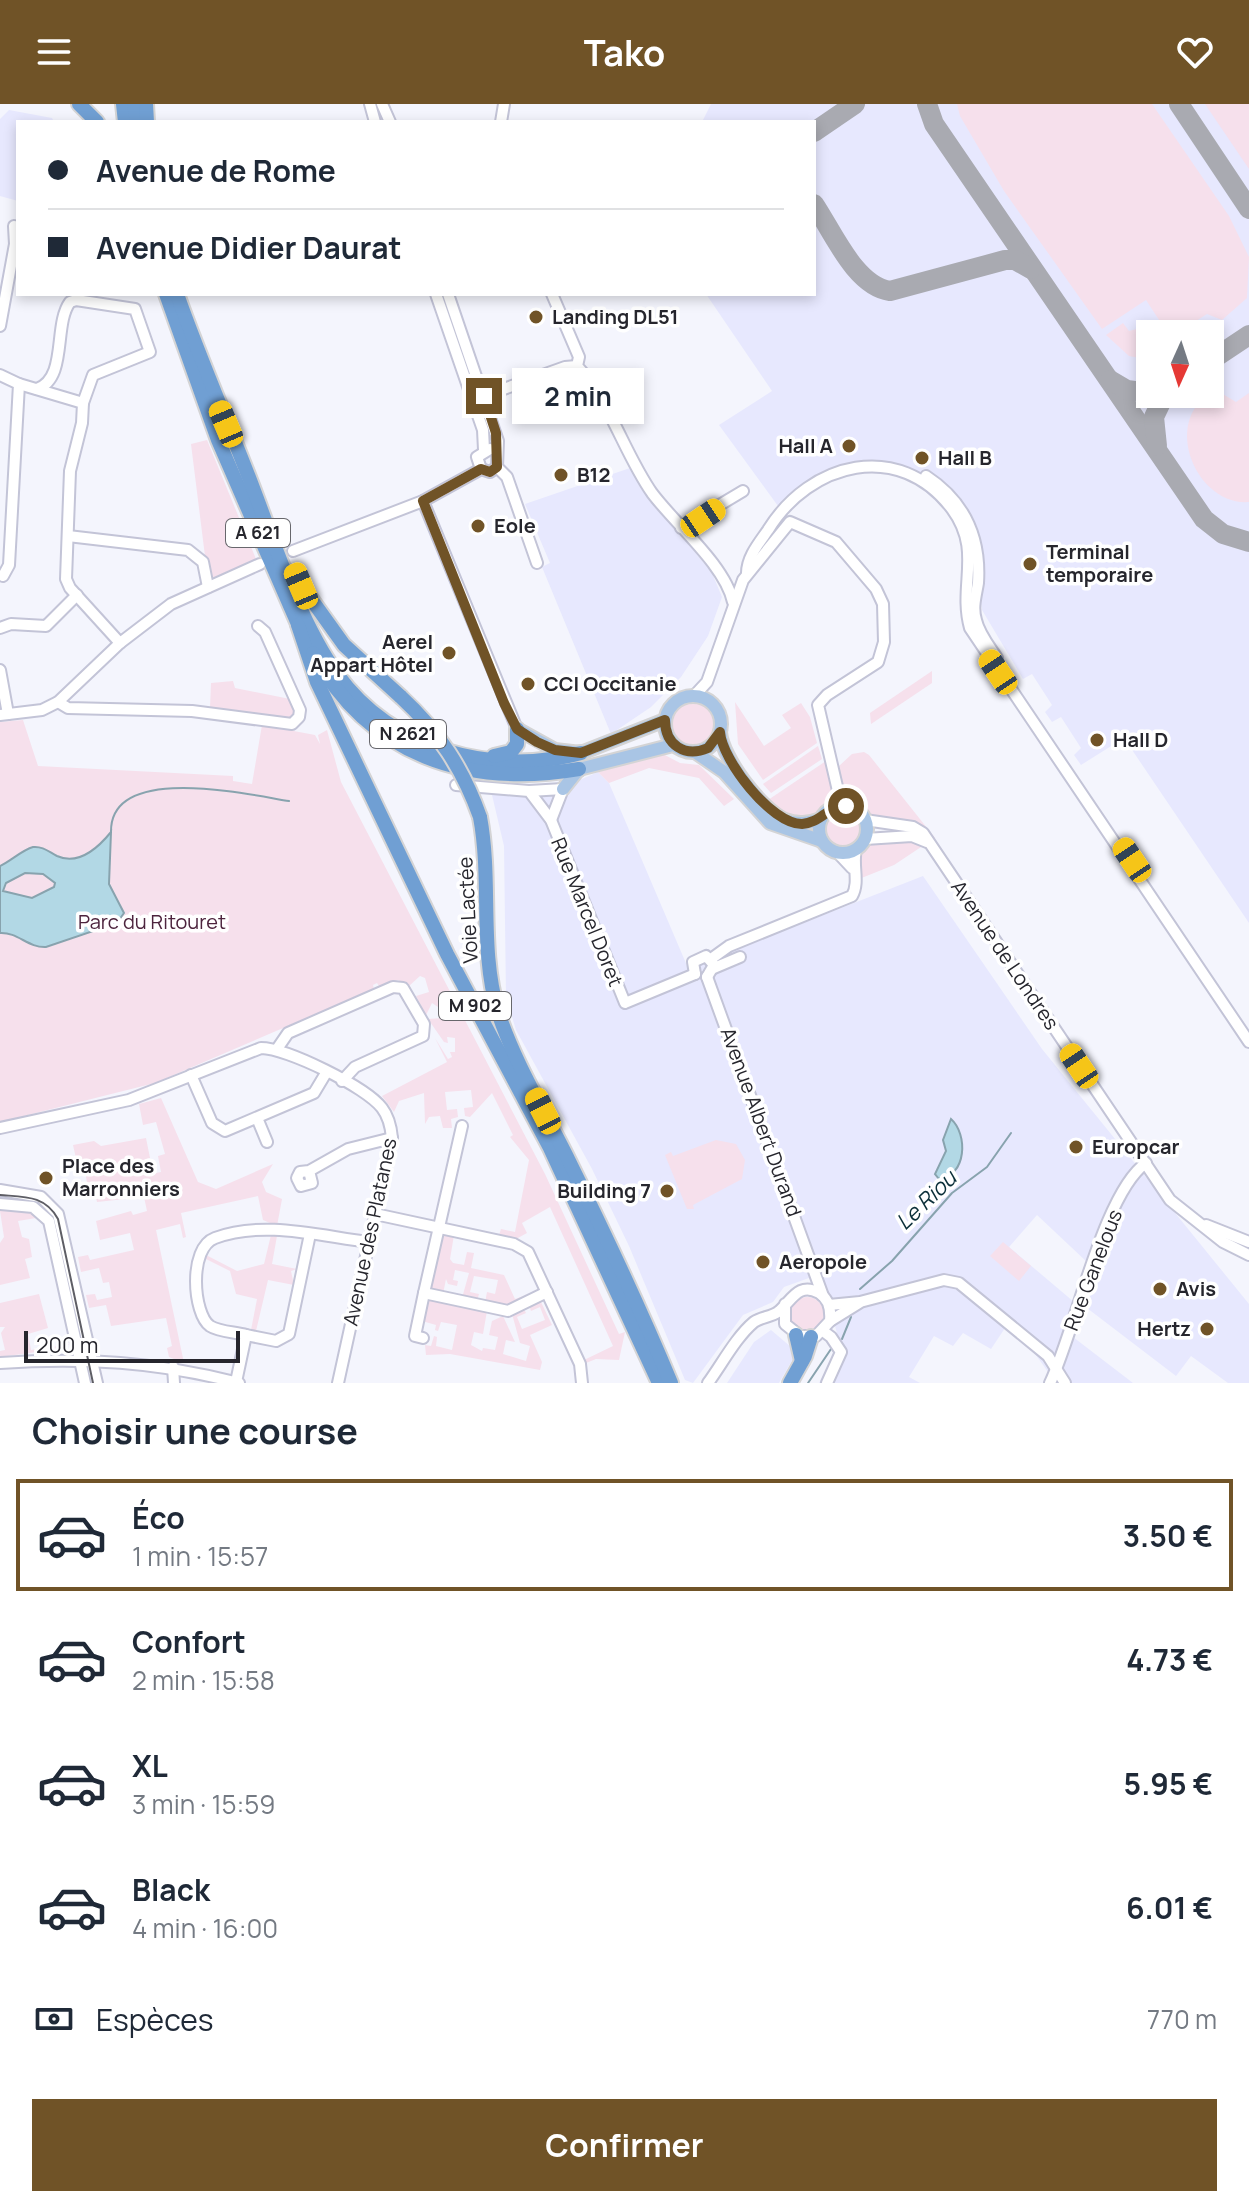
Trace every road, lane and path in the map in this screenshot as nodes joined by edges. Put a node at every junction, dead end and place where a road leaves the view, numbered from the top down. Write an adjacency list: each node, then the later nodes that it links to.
1 (79, 104): 2 (highway)
2 (95, 120)
3 (14, 226): 4 (street)
4 (3, 291): 9 (street)
5 (437, 296): 16 (street)
6 (449, 296): 14 (street)
7 (553, 296): 10 (street)
8 (167, 297): 20 (highway, A 621); 33 (highway, A 621)
9 (0, 326)
10 (577, 366): 14 (street); 23 (street)
11 (0, 375): 12 (street)
12 (19, 384): 13 (street); 29 (street)
13 (37, 389): 15 (street); 15 (street)
14 (484, 396): 17 (street)
15 (83, 403): 24 (street)
16 (484, 450): 17 (street); 19 (street)
17 (496, 452): 18 (street)
18 (497, 467): 19 (street); 26 (street)
19 (481, 469): 22 (street)
20 (247, 474): 47 (highway, N 2621); 109 (highway, Voie Lactée / M 902, bridge)
21 (743, 491): 23 (street)
22 (423, 501): 25 (street); 42 (street)
23 (681, 528): 32 (street)
24 (68, 536): 30 (street); 31 (street)
25 (293, 551)
26 (537, 563)
27 (260, 564): 30 (street)
28 (747, 573): 32 (street); 52 (street); 64 (street)
29 (3, 576)
30 (208, 587): 36 (street)
31 (77, 595): 35 (street); 36 (street)
32 (733, 602): 38 (street)
33 (298, 625): 48 (highway, N 2621); 108 (highway, Voie Lactée / M 902)
34 (258, 626): 39 (street)
35 (0, 628)
36 (120, 643): 39 (street)
37 (0, 670): 40 (street)
38 (694, 696): 41 (main road); 43 (main road)
39 (58, 702): 40 (street)
40 (4, 714)
41 (665, 720): 44 (main road); 46 (main road, N 2621)
42 (517, 729): 46 (main road); 47 (highway)
43 (720, 732): 45 (main road); 53 (main road)
44 (673, 745): 45 (main road); 48 (main road, N 2621)
45 (695, 752): 56 (main road)
46 (581, 753): 47 (highway, N 2621)
47 (457, 754)
48 (579, 769): 50 (main road)
49 (456, 785): 51 (street)
50 (563, 789): 51 (street); 54 (street, Rue Marcel Doret)
51 (529, 791): 54 (street, Rue Marcel Doret)
52 (846, 806): 53 (main road); 55 (main road)
53 (821, 819): 56 (main road)
54 (551, 820): 63 (street, Rue Marcel Doret)
55 (865, 820): 57 (street, Avenue de Londres); 58 (main road)
56 (822, 841): 59 (main road)
57 (929, 843): 58 (street); 74 (street, Avenue de Londres)
58 (861, 844): 59 (main road); 60 (street)
59 (837, 852): 60 (street)
60 (852, 868): 62 (street)
61 (740, 957): 62 (street)
62 (711, 968): 63 (street); 63 (street); 85 (street, Avenue Albert Durand)
63 (695, 974)
64 (1249, 1042)
65 (277, 1049): 66 (street, Avenue des Platanes); 67 (street); 68 (street)
66 (326, 1073): 68 (street, Avenue des Platanes); 69 (street)
67 (191, 1075): 69 (street); 71 (street)
68 (342, 1081): 72 (street, Avenue des Platanes)
69 (257, 1118): 73 (street)
70 (462, 1126): 80 (street)
71 (0, 1128)
72 (392, 1138): 75 (street); 78 (street, Avenue des Platanes)
73 (267, 1142)
74 (1146, 1163): 79 (street, Avenue de Londres); 101 (street, Rue Ganelous)
75 (309, 1171)
76 (0, 1190): 98 (street)
77 (0, 1204): 97 (street)
78 (375, 1214): 80 (street); 82 (street, Avenue des Platanes)
79 (1195, 1221): 83 (street, Avenue de Londres); 84 (street, Avenue de Londres)
80 (438, 1228): 87 (street); 88 (street)
81 (310, 1234): 82 (street); 95 (street); 95 (street)
82 (369, 1242): 106 (street, Avenue des Platanes)
83 (1249, 1242)
84 (1249, 1255)
85 (815, 1268): 86 (street); 89 (street, Avenue Albert Durand)
86 (804, 1290): 89 (street); 91 (street)
87 (547, 1292): 88 (street); 107 (street)
88 (424, 1293): 96 (street)
89 (826, 1300): 90 (street); 92 (street)
90 (860, 1302): 92 (street); 101 (street)
91 (785, 1304): 93 (street); 94 (street)
92 (830, 1321): 94 (street)
93 (748, 1331): 94 (street); 110 (street)
94 (804, 1332): 111 (highway); 112 (street)
95 (246, 1335): 105 (street)
96 (423, 1338)
97 (78, 1359): 98 (street); 99 (street); 102 (street)
98 (93, 1360): 100 (street); 103 (street)
99 (0, 1363)
100 (173, 1367): 104 (street); 105 (street)
101 (1057, 1370): 113 (street, Rue Ganelous); 114 (street)
102 (85, 1383)
103 (97, 1383)
104 (174, 1383)
105 (238, 1383)
106 (338, 1383)
107 (582, 1383)
108 (659, 1383)
109 (671, 1383)
110 (708, 1383)
111 (790, 1383)
112 (827, 1383)
113 (1050, 1383)
114 (1065, 1383)

